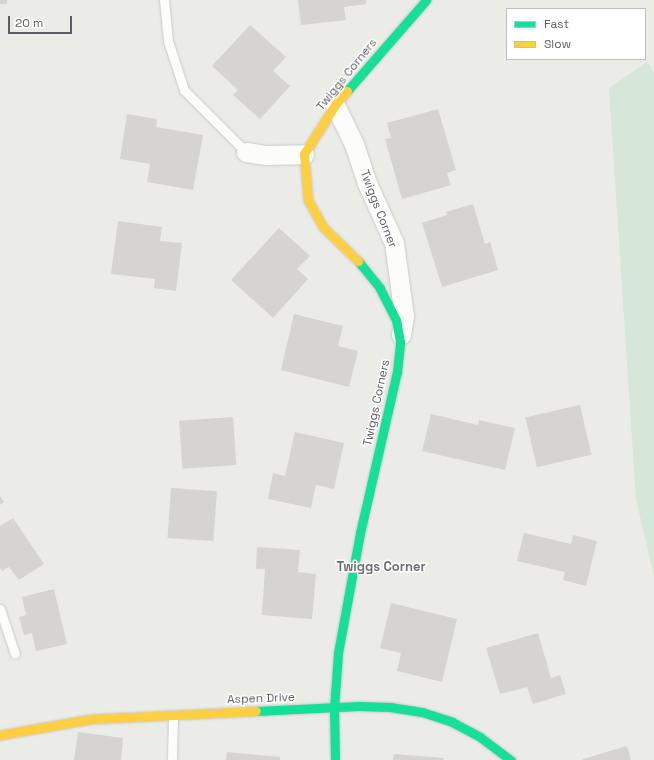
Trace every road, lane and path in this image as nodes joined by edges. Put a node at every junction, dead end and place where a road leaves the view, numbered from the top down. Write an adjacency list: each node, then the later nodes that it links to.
1 (164, 0): 4 (lane)
2 (426, 0): 3 (street, Twiggs Corners)
3 (335, 105): 5 (street, Twiggs Corners); 6 (street, Twiggs Corner)
4 (246, 152): 5 (street)
5 (304, 154): 6 (street, Twiggs Corners)
6 (400, 342): 9 (street, Twiggs Corners)
7 (0, 609): 8 (lane)
8 (15, 654)
9 (334, 708): 10 (street, Aspen Drive); 13 (street, Twiggs Corners); 14 (street, Aspen Drive)
10 (174, 714): 11 (street, Aspen Drive); 12 (lane)
11 (0, 735)
12 (172, 760)
13 (335, 760)
14 (511, 760)

